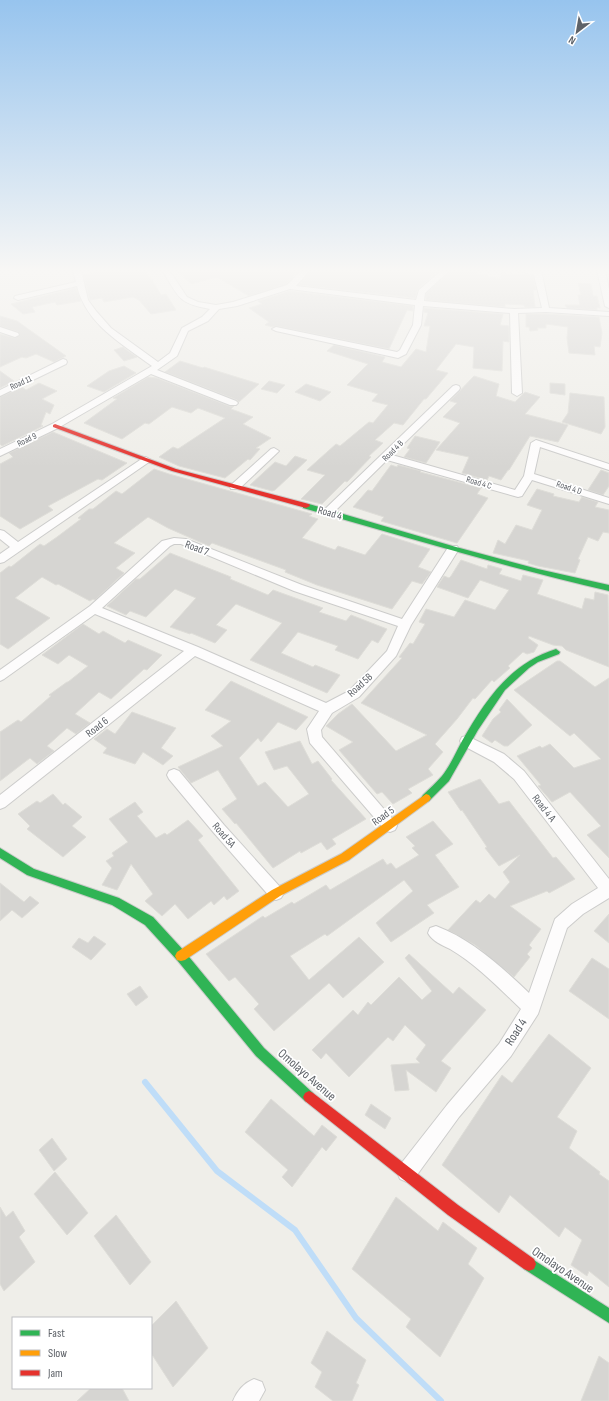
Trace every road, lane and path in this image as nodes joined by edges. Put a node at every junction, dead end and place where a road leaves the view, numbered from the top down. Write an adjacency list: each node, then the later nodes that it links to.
1 (115, 335): 7 (street)
2 (183, 335): 7 (street, Road 9)
3 (306, 335): 4 (street)
4 (412, 335)
5 (515, 335): 10 (street)
6 (63, 362): 9 (street, Road 11)
7 (155, 368): 11 (street); 12 (street, Road 9)
8 (456, 388): 15 (street, Road 4 B)
9 (0, 392)
10 (517, 393)
11 (233, 403)
12 (55, 426): 14 (street, Road 9); 16 (street, Road 4)
13 (274, 451): 19 (street)
14 (0, 453)
15 (387, 457): 18 (street, Road 4 C); 21 (street, Road 4 B)
16 (146, 460): 19 (street, Road 4); 23 (street)
17 (609, 467): 18 (street, Road 4 C)
18 (529, 476): 20 (street, Road 4 D)
19 (235, 487): 21 (street, Road 4)
20 (609, 501)
21 (328, 512): 24 (street, Road 4)
22 (0, 533): 23 (street)
23 (17, 547): 25 (street)
24 (453, 549): 26 (street, Road 4); 28 (street, Road 5B)
25 (0, 559)
26 (609, 588)
27 (94, 609): 28 (street, Road 7); 29 (street); 31 (street, Road 7)
28 (405, 624): 32 (street, Road 5B)
29 (194, 650): 32 (street); 35 (street, Road 6)
30 (556, 652): 33 (street, Road 5)
31 (1, 674)
32 (327, 709): 36 (street, Road 5B)
33 (467, 741): 36 (street, Road 5); 38 (street, Road 4 A)
34 (174, 775): 39 (street, Road 5A)
35 (0, 803)
36 (390, 826): 39 (street, Road 5)
37 (0, 852): 41 (street, Omolayo Avenue)
38 (608, 890): 42 (street, Road 4)
39 (276, 893): 41 (street, Road 5)
40 (436, 933): 42 (street)
41 (181, 956): 43 (street, Omolayo Avenue)
42 (532, 1008): 43 (street, Road 4)
43 (407, 1172): 44 (street, Omolayo Avenue)
44 (609, 1316)

